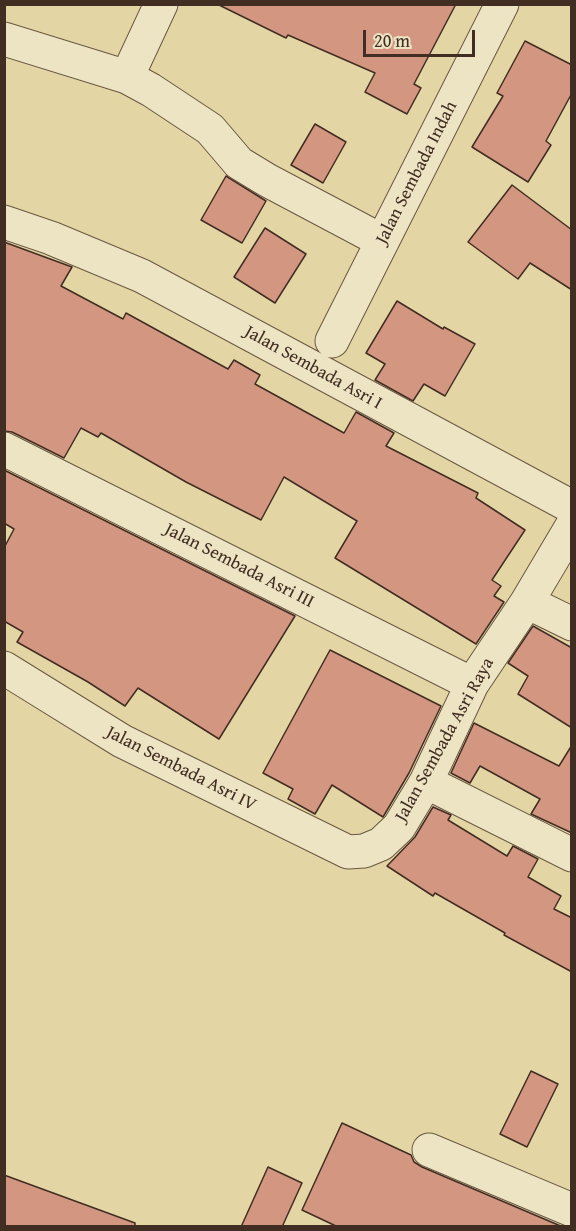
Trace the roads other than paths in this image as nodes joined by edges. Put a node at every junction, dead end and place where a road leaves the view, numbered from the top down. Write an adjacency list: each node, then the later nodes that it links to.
1 (161, 4): 4 (street)
2 (502, 4): 6 (street, Jalan Sembada Indah)
3 (4, 39): 4 (street)
4 (127, 77): 6 (street)
5 (4, 222): 9 (street, Jalan Sembada Asri I)
6 (382, 241): 7 (street, Jalan Sembada Indah)
7 (332, 340)
8 (4, 449): 14 (street, Jalan Sembada Asri III)
9 (572, 507)
10 (572, 526): 11 (street, Jalan Sembada Asri Raya)
11 (526, 602): 12 (street); 14 (street, Jalan Sembada Asri Raya)
12 (572, 624)
13 (4, 668): 16 (street, Jalan Sembada Asri IV)
14 (472, 684): 15 (street, Jalan Sembada Asri Raya)
15 (426, 782): 16 (street, Jalan Sembada Asri Raya); 17 (street)
16 (364, 851)
17 (572, 855)
18 (429, 1150): 19 (street)
19 (572, 1210)

